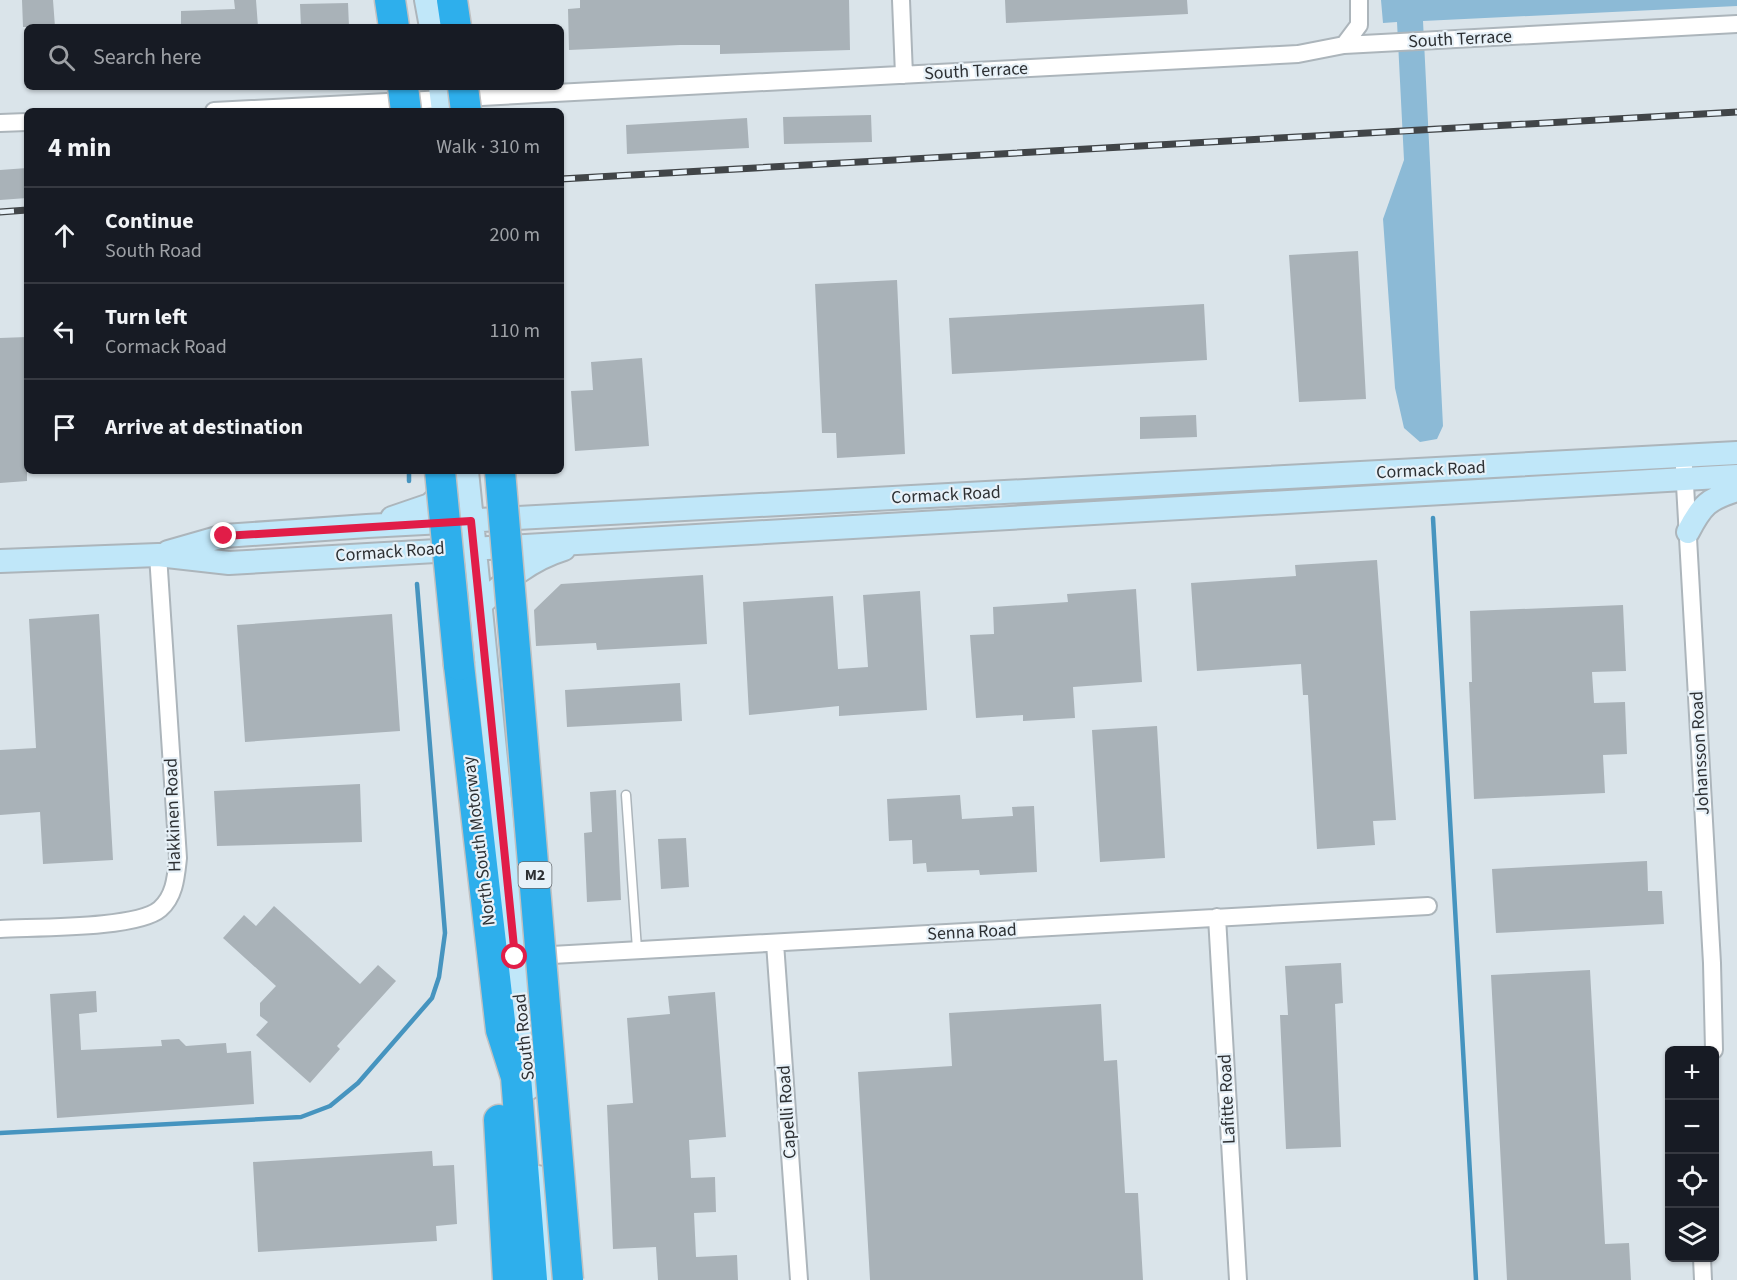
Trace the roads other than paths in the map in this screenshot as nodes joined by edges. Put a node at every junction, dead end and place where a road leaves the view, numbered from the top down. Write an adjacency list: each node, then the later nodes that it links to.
1 (390, 0): 6 (highway)
2 (426, 0): 7 (street)
3 (452, 0): 8 (highway)
4 (901, 0): 11 (street)
5 (1359, 0): 10 (street)
6 (394, 24)
7 (430, 24)
8 (456, 24)
9 (1737, 24): 10 (street, South Terrace)
10 (1344, 45): 11 (street, South Terrace)
11 (904, 75): 13 (street, South Terrace)
12 (403, 90): 15 (highway, bridge)
13 (451, 99): 14 (street, South Terrace)
14 (273, 108)
15 (406, 108)
16 (24, 122): 17 (street)
17 (0, 123)
18 (1737, 453): 19 (street, Cormack Road)
19 (1684, 456): 25 (street, Johansson Road); 27 (street, Cormack Road)
20 (440, 474): 44 (highway, North South Motorway, bridge)
21 (464, 474): 29 (street)
22 (467, 474): 28 (street, South Road)
23 (500, 474): 50 (highway, M2, bridge)
24 (1737, 476): 25 (street, Cormack Road)
25 (1685, 479): 30 (street, Johansson Road); 31 (street, Cormack Road)
26 (1737, 490): 30 (street)
27 (702, 506): 28 (street, Cormack Road); 31 (street)
28 (471, 521): 29 (street, Cormack Road); 33 (street, South Road)
29 (367, 526): 34 (street, Cormack Road)
30 (1688, 532): 45 (street, Johansson Road)
31 (705, 535): 32 (street, Cormack Road)
32 (588, 541): 33 (street, Cormack Road); 36 (street)
33 (474, 547): 34 (street, Cormack Road); 36 (street, South Road)
34 (158, 555): 35 (street, Cormack Road); 40 (street, Hakkinen Road)
35 (0, 561)
36 (480, 605): 43 (street, South Road)
37 (626, 795): 42 (lane)
38 (1428, 906): 39 (street, Senna Road)
39 (1217, 917): 41 (street, Senna Road); 52 (street, Lafitte Road)
40 (0, 929)
41 (775, 943): 42 (street, Senna Road); 51 (street, Capelli Road)
42 (638, 950): 43 (street, Senna Road)
43 (515, 957): 49 (street, South Road)
44 (501, 1030): 47 (highway); 48 (highway, North South Motorway)
45 (1714, 1046)
46 (1702, 1262): 53 (street)
47 (508, 1280)
48 (532, 1280)
49 (549, 1280)
50 (568, 1280)
51 (799, 1280)
52 (1238, 1280)
53 (1703, 1280)

